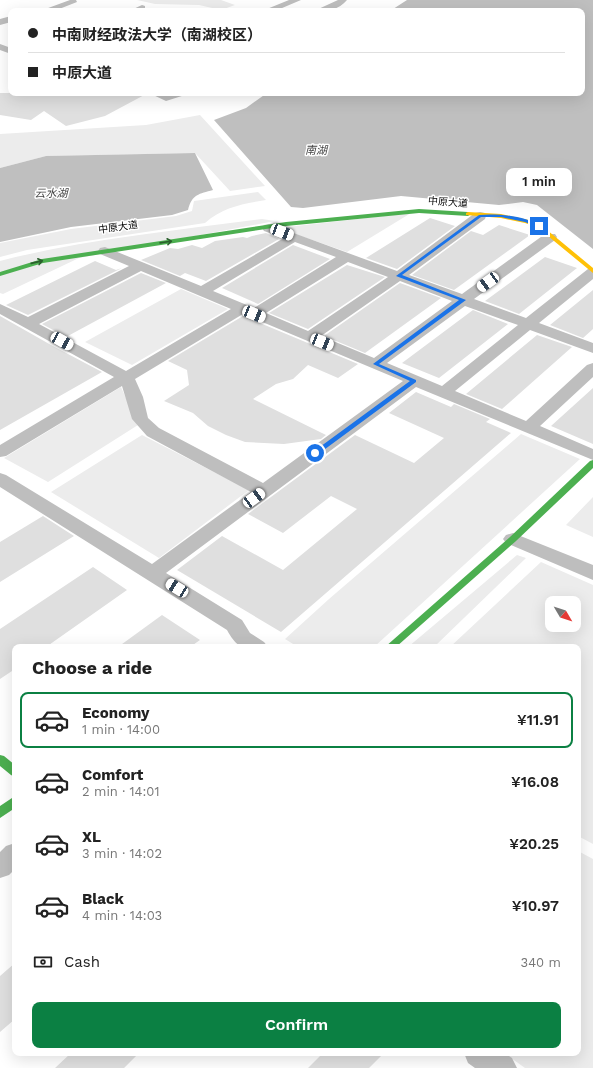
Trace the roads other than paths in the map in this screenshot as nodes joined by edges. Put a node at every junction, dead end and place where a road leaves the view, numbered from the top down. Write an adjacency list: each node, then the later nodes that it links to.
1 (297, 0): 5 (street)
2 (343, 0): 6 (street)
3 (73, 2): 4 (street)
4 (54, 8)
5 (275, 8)
6 (328, 8)
7 (161, 96): 8 (street)
8 (172, 96)
9 (480, 216): 10 (main road, 中原大道); 11 (main road, 中原大道); 18 (street)
10 (269, 222): 12 (street); 13 (main road, 中原大道, one-way to 10)
11 (550, 237): 16 (main road, 中原大道); 20 (street)
12 (295, 238): 14 (street); 19 (street)
13 (105, 251): 15 (street); 17 (main road, 中原大道, one-way to 13)
14 (346, 256): 18 (street); 22 (street)
15 (140, 266): 19 (street); 23 (street)
16 (593, 271): 24 (street)
17 (0, 274)
18 (399, 276): 20 (street); 25 (street)
19 (201, 292): 22 (street)
20 (463, 300): 24 (street); 27 (street)
21 (0, 308): 23 (street)
22 (247, 312): 25 (street); 29 (street)
23 (30, 323): 29 (street)
24 (528, 324): 26 (street); 31 (street)
25 (308, 337): 27 (street)
26 (593, 348)
27 (375, 364): 30 (street)
28 (593, 368): 32 (street)
29 (127, 378): 33 (street); 37 (street)
30 (414, 381): 31 (street); 37 (street)
31 (443, 393): 32 (street)
32 (528, 428): 34 (street)
33 (0, 452)
34 (593, 455)
35 (593, 463): 38 (main road)
36 (0, 479): 39 (street)
37 (264, 491): 39 (street)
38 (513, 539): 40 (street); 42 (main road)
39 (153, 573): 41 (street)
40 (593, 574)
41 (243, 644)
42 (393, 644)
43 (0, 759): 44 (main road)
44 (12, 769)
45 (12, 803): 46 (main road)
46 (0, 813)
47 (12, 857): 48 (street)
48 (0, 867)
49 (483, 1056): 50 (street)
50 (502, 1068)

